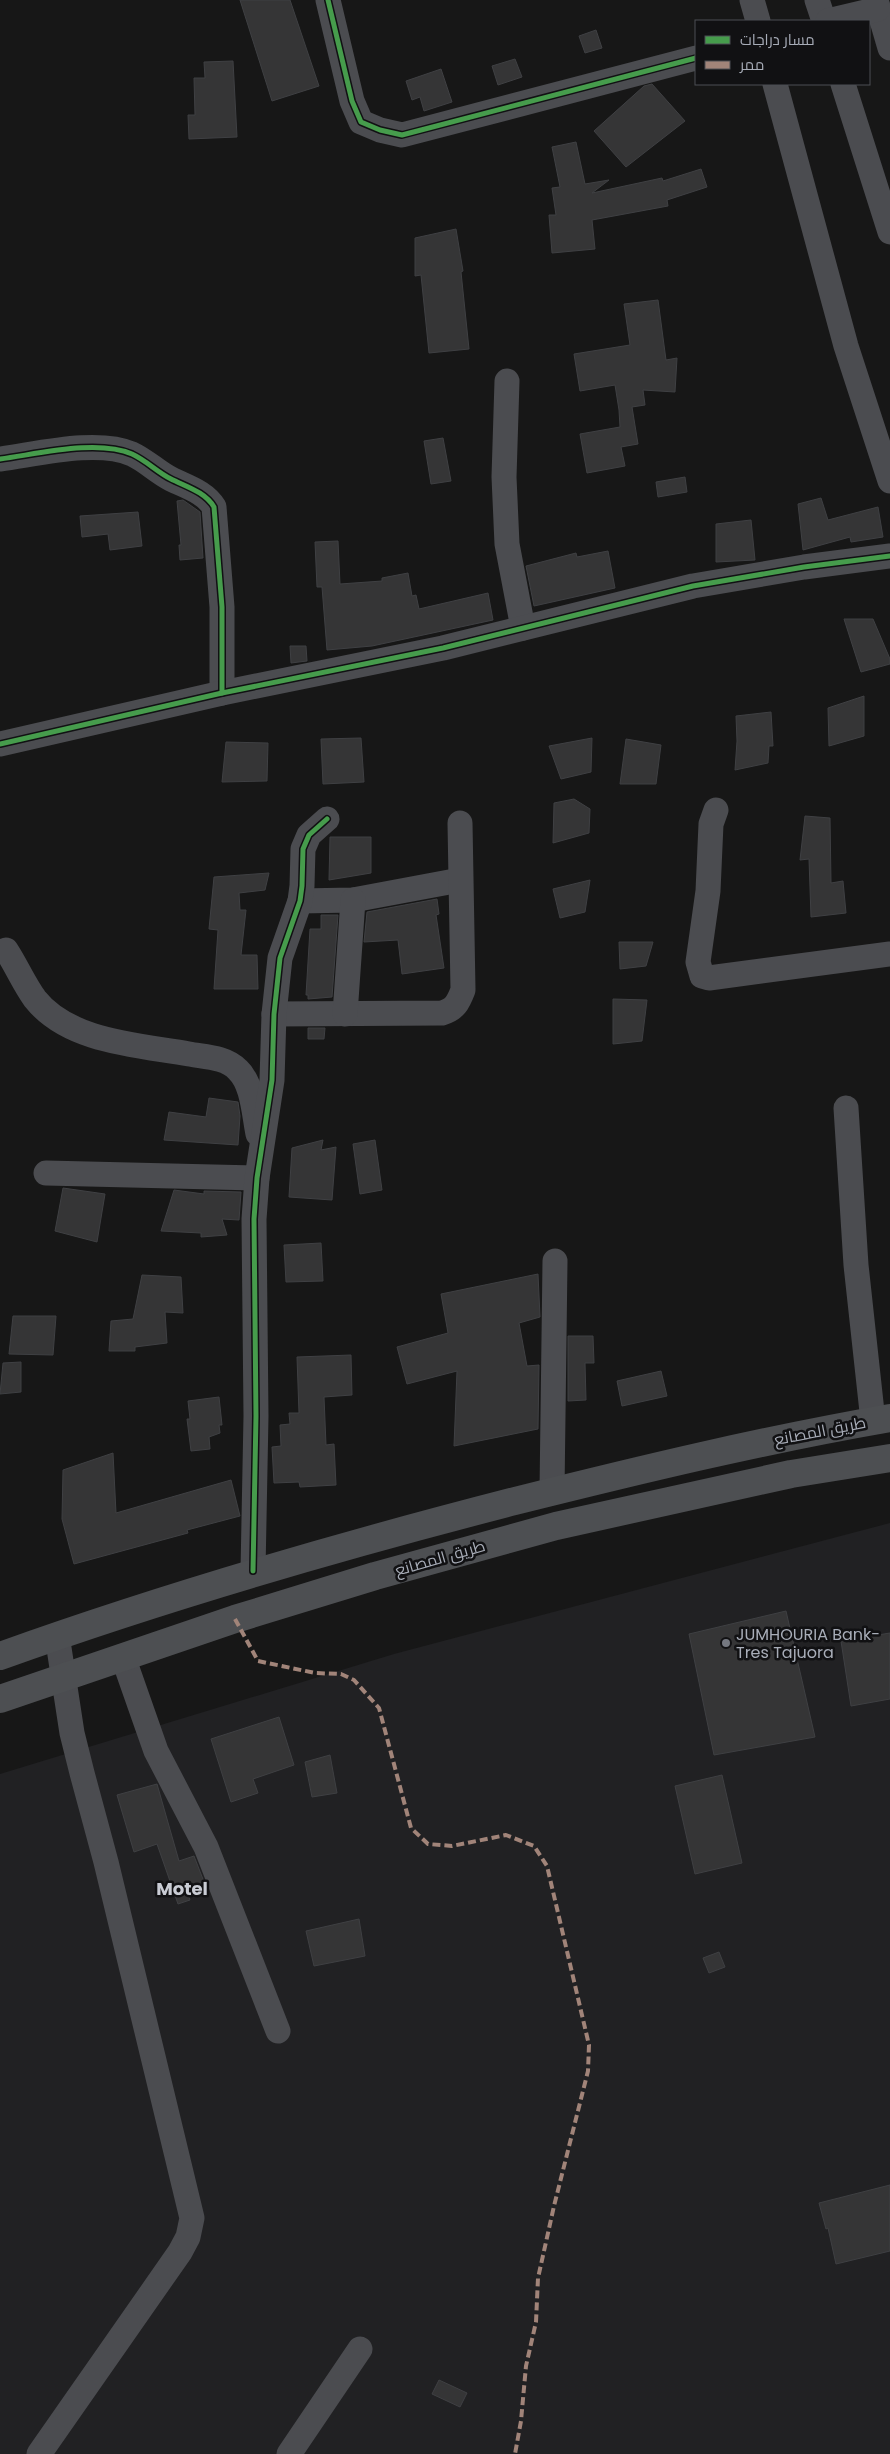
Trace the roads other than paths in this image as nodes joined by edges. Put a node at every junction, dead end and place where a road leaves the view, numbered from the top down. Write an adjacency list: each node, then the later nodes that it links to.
1 (328, 0): 9 (street)
2 (752, 0): 5 (street)
3 (817, 0): 6 (street)
4 (877, 4): 7 (street); 8 (street)
5 (758, 20)
6 (826, 20)
7 (829, 20)
8 (890, 48)
9 (695, 58)
10 (775, 85): 15 (street)
11 (844, 85): 12 (street)
12 (890, 232)
13 (508, 381): 17 (street)
14 (0, 459): 18 (street)
15 (890, 481)
16 (890, 556): 17 (street)
17 (523, 628): 18 (street)
18 (222, 693): 19 (street)
19 (0, 744)
20 (716, 810): 27 (street)
21 (327, 820): 25 (street)
22 (460, 823): 23 (street)
23 (460, 880): 24 (street); 29 (street)
24 (353, 900): 25 (street); 29 (street)
25 (300, 901): 28 (street)
26 (6, 950): 31 (street)
27 (890, 954)
28 (274, 1014): 29 (street); 31 (street)
29 (346, 1014)
30 (846, 1108): 35 (street)
31 (261, 1146): 33 (street)
32 (46, 1173): 33 (street)
33 (257, 1178): 38 (street)
34 (555, 1261): 37 (street)
35 (882, 1420): 37 (main road, طريق المصانع)
36 (890, 1458): 41 (main road, طريق المصانع)
37 (552, 1492): 38 (main road, طريق المصانع)
38 (253, 1571): 39 (main road, طريق المصانع)
39 (57, 1635): 40 (main road, طريق المصانع); 42 (street)
40 (0, 1656)
41 (123, 1657): 42 (main road, طريق المصانع); 44 (street)
42 (64, 1678): 43 (main road, طريق المصانع); 46 (street)
43 (0, 1699)
44 (278, 2031)
45 (360, 2349): 47 (street)
46 (39, 2454)
47 (289, 2454)

